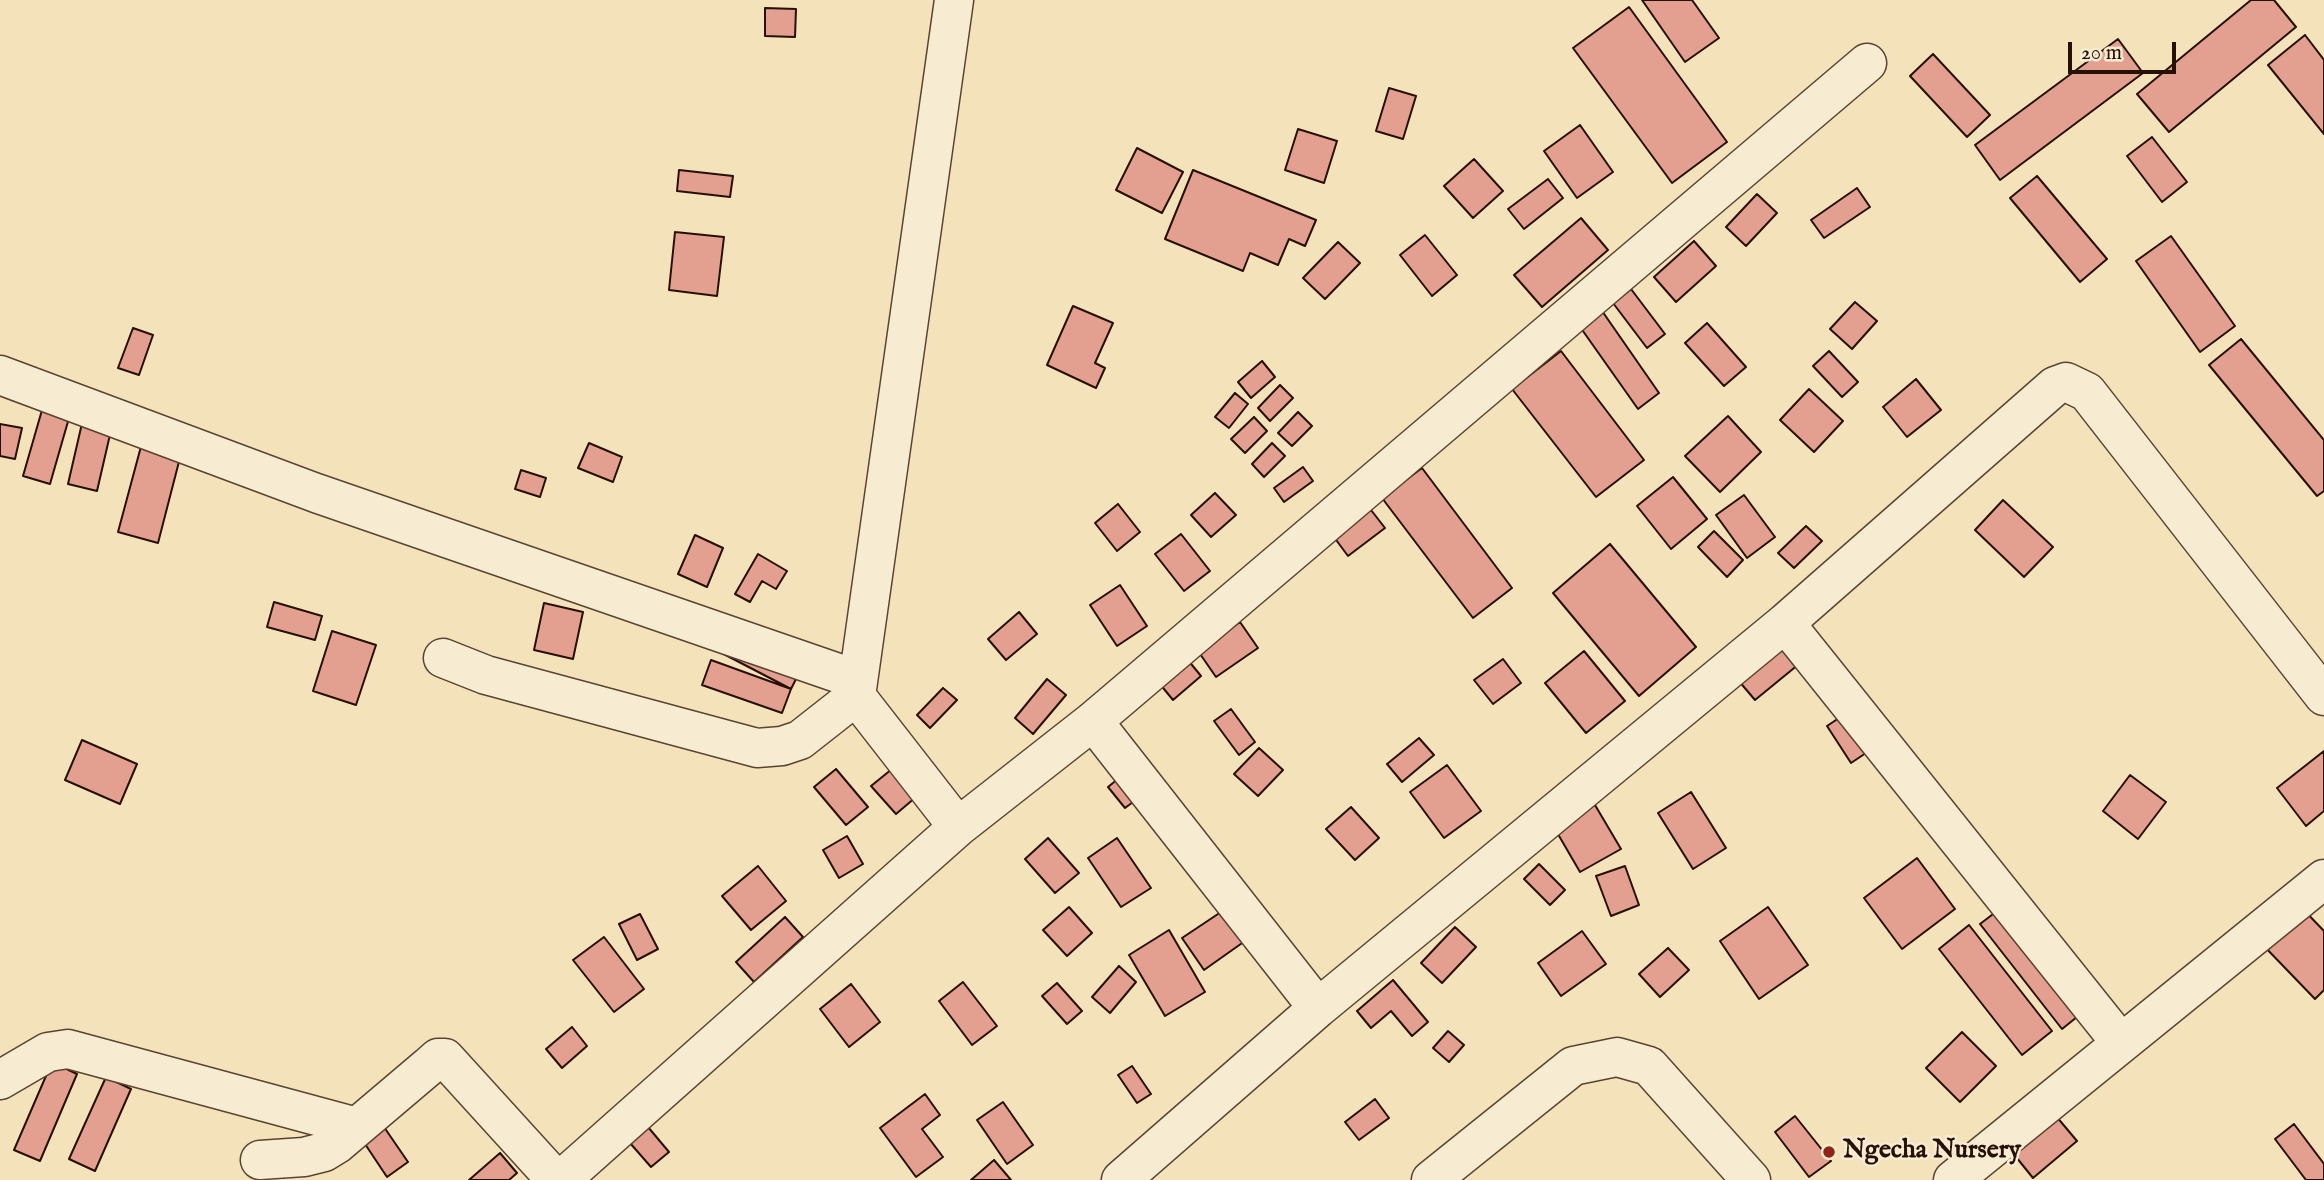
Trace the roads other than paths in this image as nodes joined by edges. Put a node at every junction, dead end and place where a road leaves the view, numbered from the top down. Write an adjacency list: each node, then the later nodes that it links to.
1 (954, 0): 6 (street)
2 (1867, 63): 8 (street)
3 (0, 374): 6 (street)
4 (1785, 623): 7 (street); 11 (street); 12 (street)
5 (443, 658): 6 (street)
6 (857, 688): 9 (street)
7 (2324, 696)
8 (1093, 721): 9 (street); 11 (street)
9 (957, 827): 16 (street)
10 (2324, 878): 12 (street)
11 (1318, 1008): 17 (street)
12 (2121, 1043): 20 (street)
13 (0, 1080): 14 (street)
14 (357, 1127): 15 (street); 16 (street)
15 (260, 1160)
16 (559, 1180)
17 (1121, 1180)
18 (1431, 1180): 19 (street)
19 (1751, 1180)
20 (1953, 1180)

